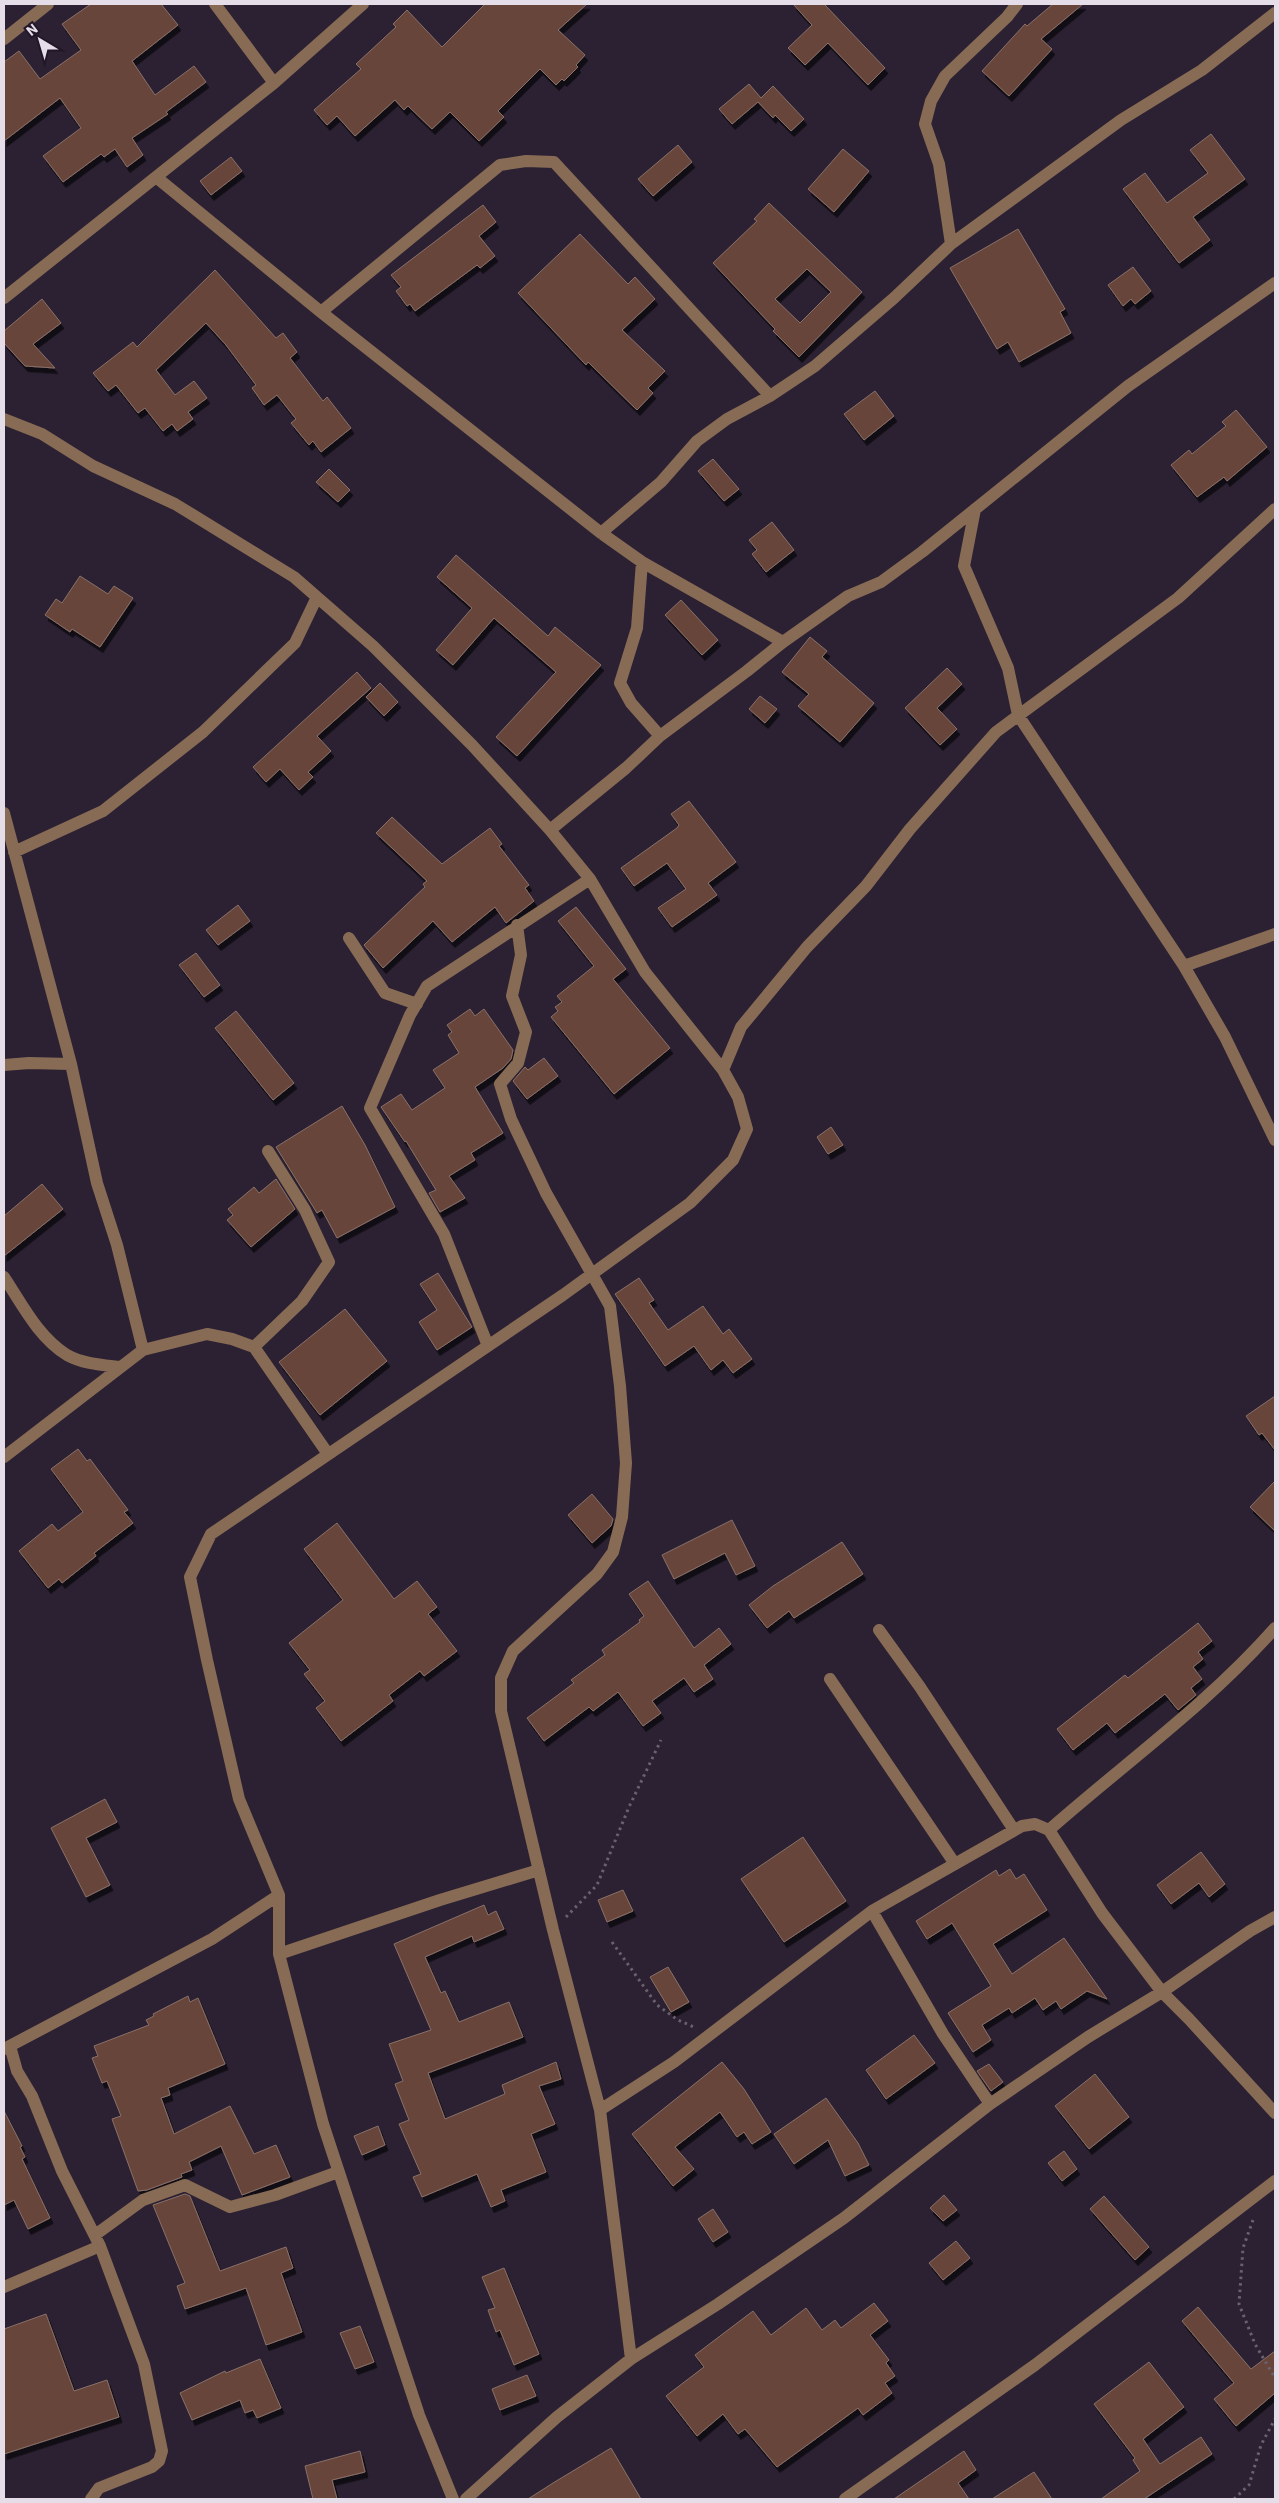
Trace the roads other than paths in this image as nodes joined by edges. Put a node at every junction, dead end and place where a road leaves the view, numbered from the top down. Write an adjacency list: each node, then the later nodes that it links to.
1 (48, 4): 6 (street)
2 (215, 4): 7 (street)
3 (363, 4): 7 (street)
4 (1017, 4): 9 (street)
5 (1275, 13): 9 (street)
6 (4, 39)
7 (274, 83): 8 (street)
8 (156, 177): 11 (street); 12 (street)
9 (951, 244): 13 (street)
10 (1275, 283): 15 (street)
11 (4, 298)
12 (321, 312): 13 (street); 17 (street)
13 (770, 396): 17 (street)
14 (4, 419): 19 (street)
15 (975, 509): 20 (street); 21 (street)
16 (1275, 509): 21 (street)
17 (601, 532): 18 (street)
18 (642, 562): 20 (street); 22 (street)
19 (317, 597): 24 (street); 25 (street)
20 (783, 642): 22 (street)
21 (1018, 715): 30 (street); 34 (street)
22 (660, 736): 24 (street)
23 (4, 812): 25 (street)
24 (550, 830): 26 (street)
25 (14, 852): 32 (street)
26 (590, 879): 27 (street); 34 (street)
27 (517, 925): 31 (street); 37 (street)
28 (1275, 934): 30 (street)
29 (349, 938): 31 (street)
30 (1184, 966): 35 (street)
31 (417, 1004): 39 (street)
32 (71, 1064): 33 (street); 41 (street)
33 (4, 1065)
34 (723, 1070): 37 (street)
35 (1275, 1140)
36 (268, 1151): 40 (street)
37 (592, 1272): 39 (street); 51 (street)
38 (4, 1277): 42 (street)
39 (488, 1346): 43 (street)
40 (254, 1347): 41 (street); 43 (street)
41 (143, 1350): 42 (street)
42 (120, 1368): 44 (street)
43 (328, 1454): 52 (street)
44 (4, 1457)
45 (1275, 1628): 49 (street)
46 (879, 1630): 48 (street)
47 (830, 1679): 50 (street)
48 (1014, 1830): 49 (street); 50 (street)
49 (1049, 1830): 56 (street)
50 (955, 1864): 53 (street)
51 (539, 1870): 55 (street); 59 (street)
52 (278, 1895): 55 (street); 57 (street)
53 (872, 1911): 58 (street); 59 (street)
54 (1275, 1917): 56 (street)
55 (279, 1954): 61 (street)
56 (1162, 1992): 58 (street); 60 (street)
57 (7, 2048): 63 (street)
58 (990, 2104): 65 (street)
59 (600, 2110): 65 (street)
60 (1275, 2113)
61 (338, 2172): 63 (street); 67 (street)
62 (1275, 2181): 69 (street)
63 (98, 2241): 64 (street); 66 (street)
64 (4, 2287)
65 (631, 2359): 68 (street)
66 (91, 2499)
67 (454, 2499)
68 (466, 2499)
69 (846, 2499)

